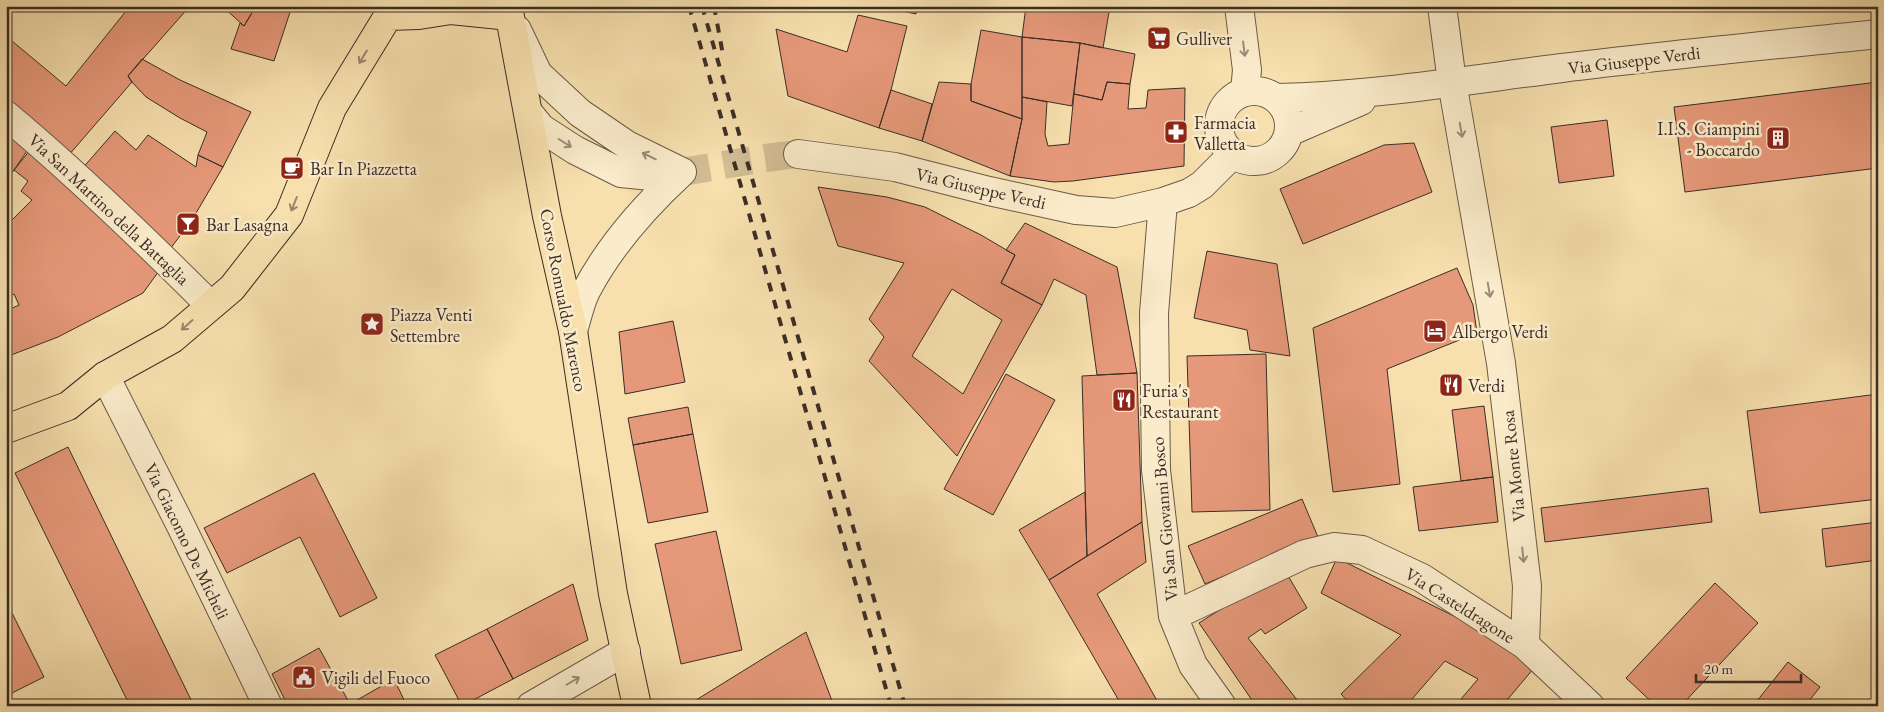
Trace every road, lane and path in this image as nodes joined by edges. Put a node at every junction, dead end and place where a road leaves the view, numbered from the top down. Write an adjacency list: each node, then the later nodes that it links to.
1 (1240, 6): 8 (street, one-way to 8)
2 (1442, 6): 6 (street, Via Monte Rosa)
3 (383, 11): 4 (main road); 17 (main road, one-way to 17)
4 (509, 11): 10 (main road, Corso Romualdo Marenco); 15 (street, one-way to 4)
5 (1878, 34): 6 (street, Via Giuseppe Verdi)
6 (1452, 82): 7 (street, Via Giuseppe Verdi); 22 (street, Via Monte Rosa, one-way to 22)
7 (1390, 90): 9 (street, Via Giuseppe Verdi); 12 (street, Via Giuseppe Verdi)
8 (1245, 91): 9 (street, Via Giuseppe Verdi); 14 (street)
9 (1276, 98): 12 (street)
10 (528, 112): 15 (street, one-way to 15); 18 (main road, Corso Romualdo Marenco)
11 (6, 115): 17 (street, Via San Martino della Battaglia)
12 (1289, 132): 14 (street)
13 (798, 154): 16 (street, Via Giuseppe Verdi)
14 (1233, 154): 16 (street, Via Giuseppe Verdi)
15 (682, 172): 18 (street)
16 (1163, 202): 21 (street, Via San Giovanni Bosco)
17 (210, 305): 19 (main road, one-way to 19)
18 (573, 331): 23 (main road, Corso Romualdo Marenco)
19 (104, 376): 20 (main road); 24 (street, Via Giacomo De Micheli)
20 (6, 430)
21 (1173, 616): 22 (street, Via Casteldragone); 27 (street, Via San Giovanni Bosco)
22 (1525, 645): 28 (street, Via Casteldragone)
23 (626, 651): 25 (street, one-way to 23); 26 (main road, Corso Romualdo Marenco)
24 (268, 706)
25 (531, 706)
26 (637, 706)
27 (1222, 706)
28 (1590, 706)

